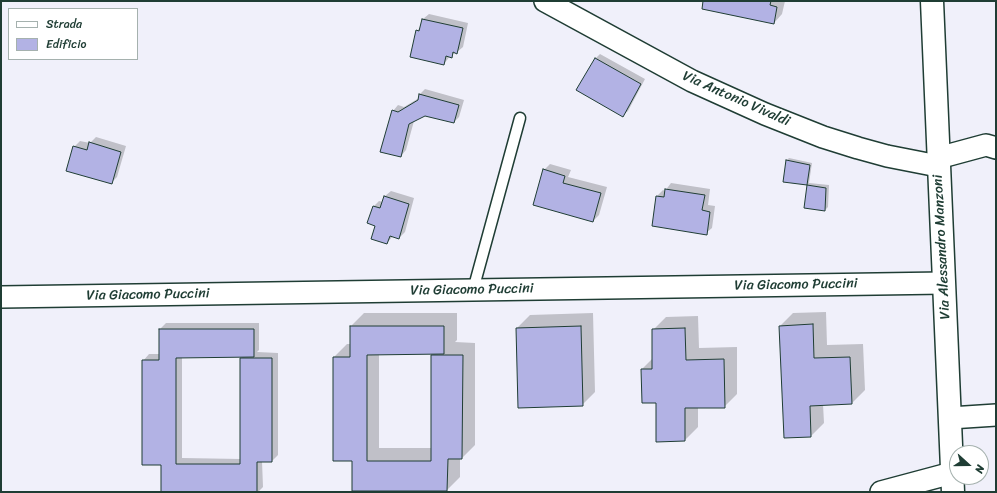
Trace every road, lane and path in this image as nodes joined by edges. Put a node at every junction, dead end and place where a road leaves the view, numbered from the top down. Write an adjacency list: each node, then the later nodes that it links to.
1 (545, 1): 5 (street, Via Antonio Vivaldi)
2 (932, 1): 5 (main road, Via Alessandro Manzoni)
3 (520, 118): 7 (lane)
4 (996, 148): 5 (street)
5 (938, 162): 6 (main road, Via Alessandro Manzoni)
6 (944, 283): 7 (street, Via Giacomo Puccini); 10 (main road, Via Alessandro Manzoni)
7 (473, 290): 8 (street, Via Giacomo Puccini)
8 (1, 297)
9 (996, 415): 10 (street)
10 (950, 418): 11 (main road, Via Alessandro Manzoni)
11 (951, 445)
12 (949, 483): 13 (street)
13 (881, 492)

